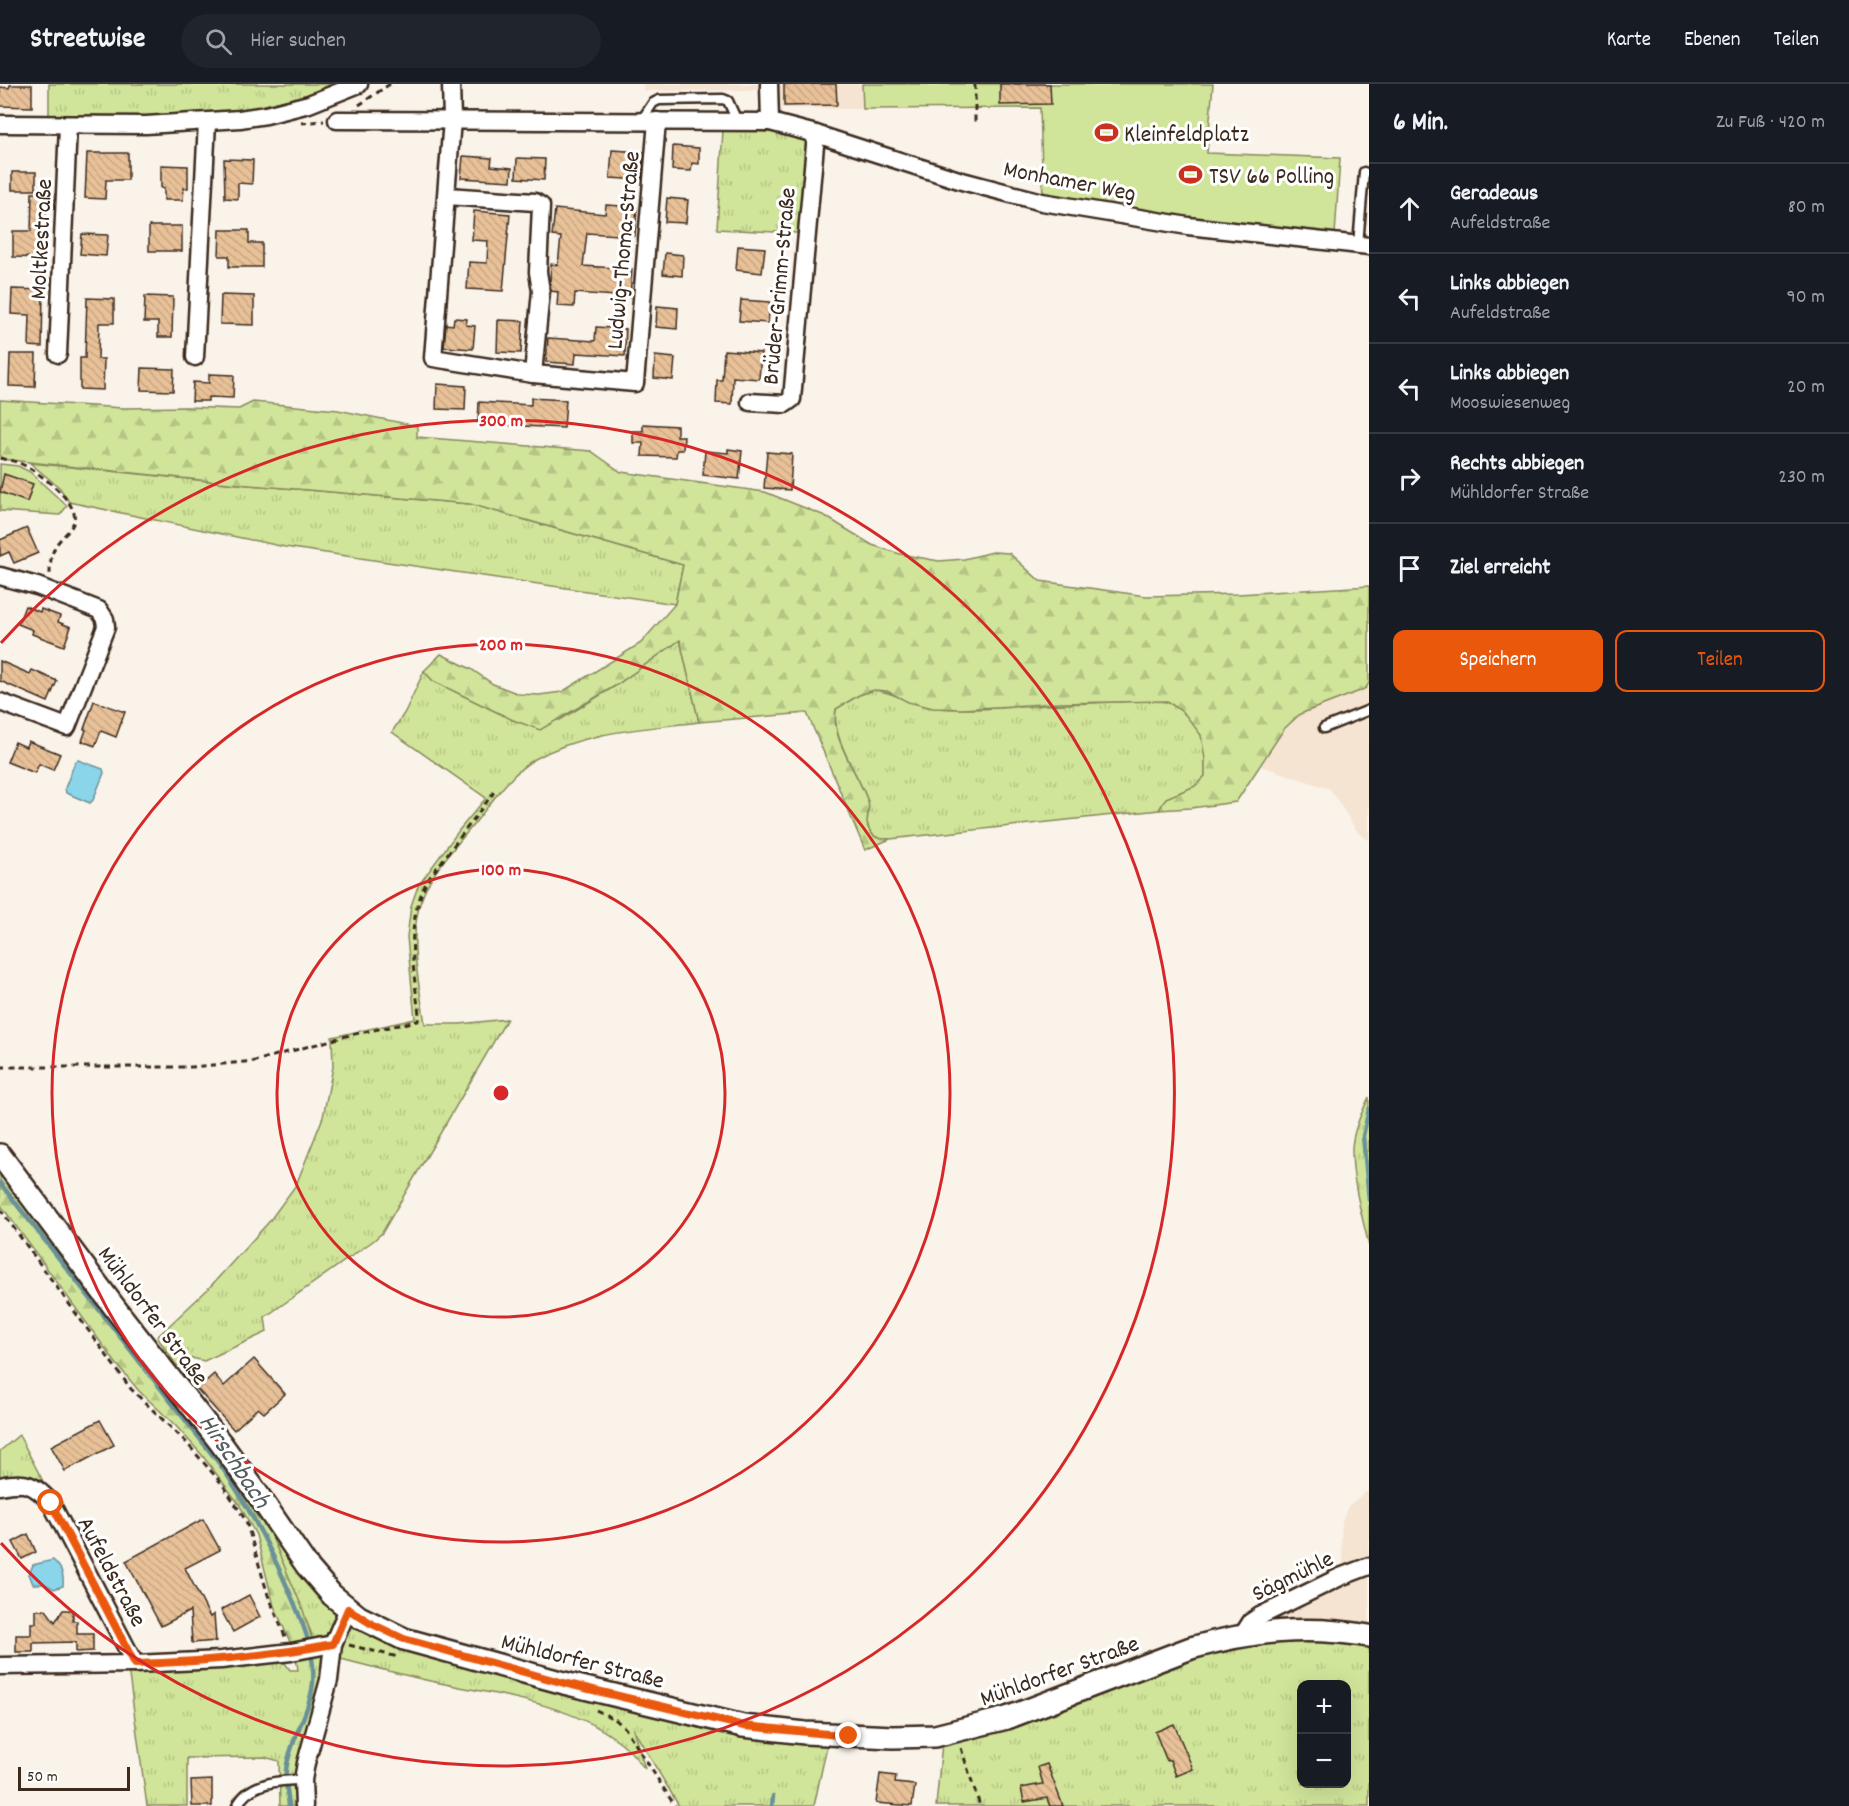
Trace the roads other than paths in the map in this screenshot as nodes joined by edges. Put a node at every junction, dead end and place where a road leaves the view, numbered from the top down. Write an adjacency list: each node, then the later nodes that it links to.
1 (359, 84): 7 (street)
2 (451, 84): 5 (street)
3 (769, 84): 8 (street)
4 (337, 120): 5 (street, Monhamer Weg)
5 (452, 120): 6 (street, Monhamer Weg); 13 (street)
6 (649, 121): 8 (street, Monhamer Weg); 17 (street, Ludwig-Thoma-Straße)
7 (207, 122): 10 (street); 16 (street)
8 (770, 122): 11 (street, Monhamer Weg)
9 (0, 124): 10 (street)
10 (68, 125): 15 (street, Moltkestraße)
11 (816, 134): 14 (street, Monhamer Weg); 18 (street, Brüder-Grimm-Straße)
12 (1364, 172): 14 (lane)
13 (447, 196): 17 (street); 17 (street)
14 (1364, 246)
15 (58, 354)
16 (195, 357)
17 (533, 374)
18 (750, 402)
19 (0, 576): 20 (street)
20 (0, 702)
21 (1369, 710): 22 (lane)
22 (1324, 728)
23 (0, 1155): 26 (street, Mühldorfer Straße)
24 (0, 1485): 30 (street, Aufeldstraße)
25 (1369, 1566): 27 (street, Sägmühle)
26 (348, 1609): 27 (street, Mühldorfer Straße); 29 (street)
27 (1242, 1636): 28 (street, Mühldorfer Straße)
28 (1369, 1636)
29 (333, 1644): 30 (street, Aufeldstraße); 32 (street)
30 (135, 1664): 31 (street)
31 (0, 1666)
32 (298, 1780): 33 (lane); 34 (street)
33 (237, 1806)
34 (304, 1806)

